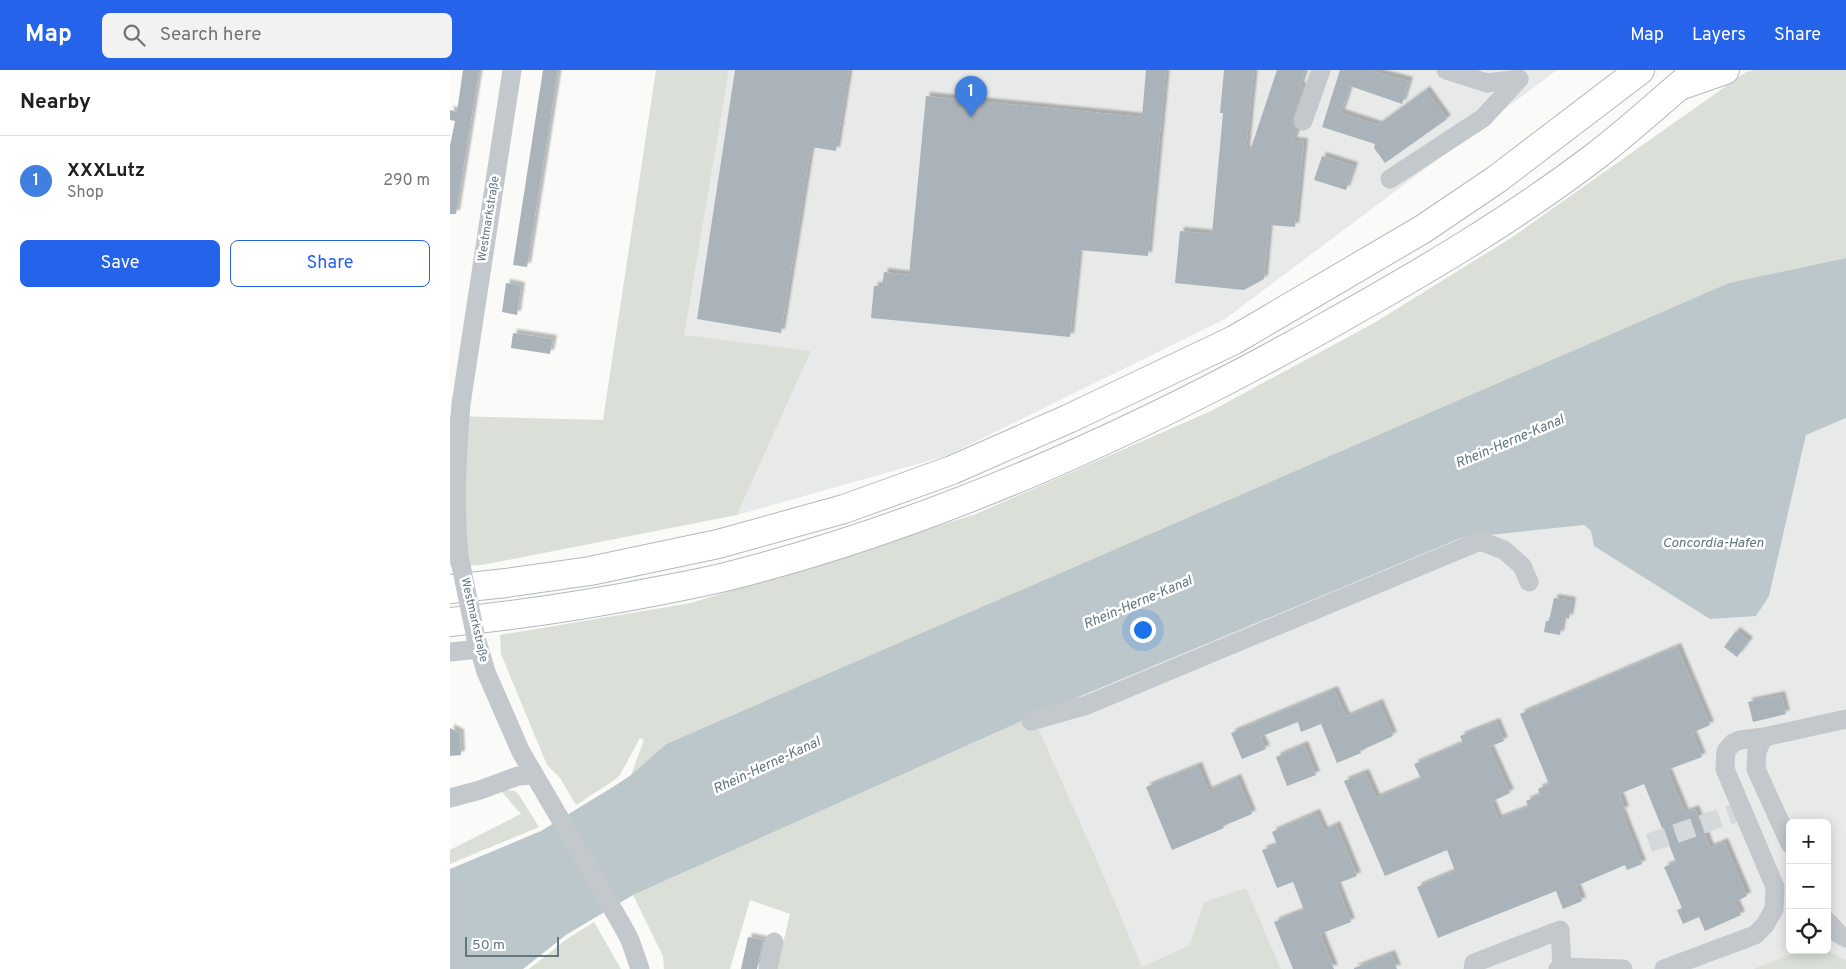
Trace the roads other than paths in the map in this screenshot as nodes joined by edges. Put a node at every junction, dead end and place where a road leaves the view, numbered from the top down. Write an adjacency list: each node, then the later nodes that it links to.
1 (512, 70): 9 (street, Westmarkstraße)
2 (1321, 70): 7 (street)
3 (1446, 70): 8 (street)
4 (1640, 70): 11 (highway)
5 (1725, 70): 6 (highway)
6 (1688, 78): 12 (highway)
7 (1303, 121)
8 (1390, 179)
9 (455, 413): 13 (street, Westmarkstraße, bridge)
10 (1529, 582): 16 (street)
11 (450, 589)
12 (450, 622)
13 (478, 644): 14 (street); 18 (street, Westmarkstraße)
14 (450, 652)
15 (1846, 719): 17 (street)
16 (1031, 721)
17 (1764, 737): 20 (street); 27 (street)
18 (533, 775): 19 (street); 22 (street, Westmarkstraße)
19 (450, 798)
20 (1786, 835)
21 (774, 942): 24 (street)
22 (635, 965)
23 (1560, 968): 25 (street); 26 (street)
24 (768, 969)
25 (1473, 969)
26 (1623, 969)
27 (1664, 969)

